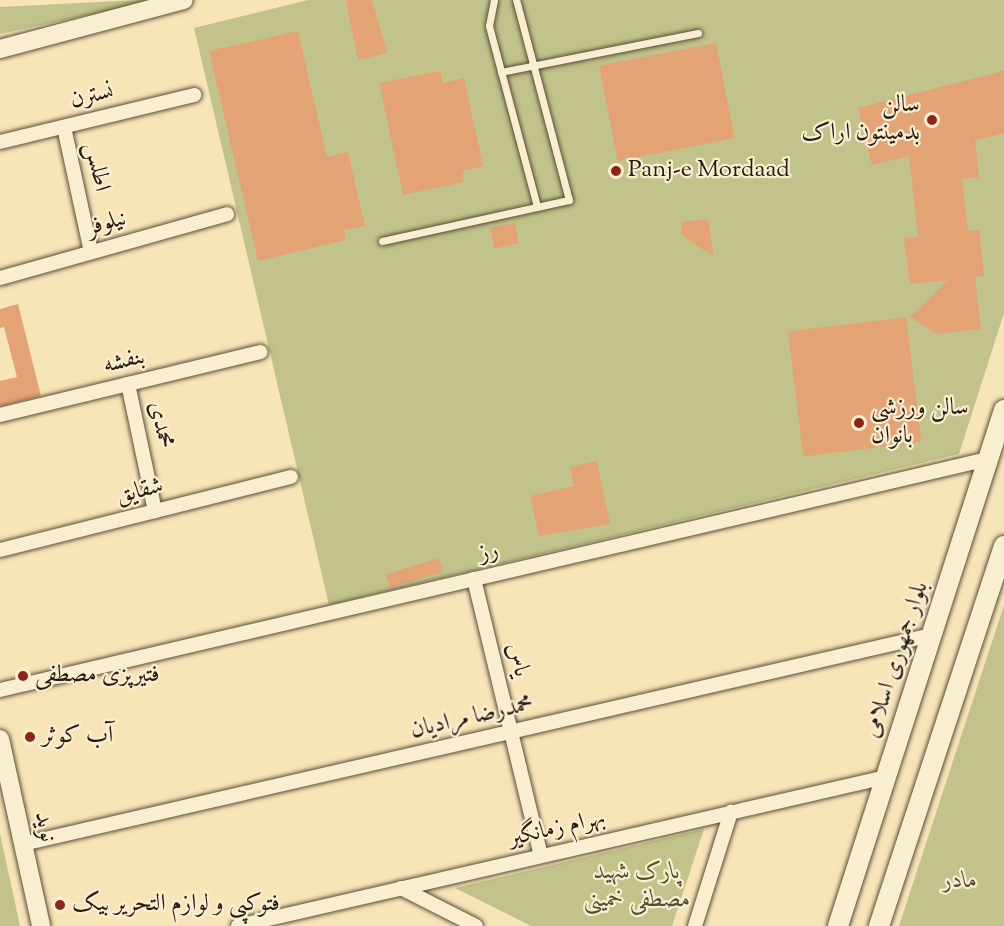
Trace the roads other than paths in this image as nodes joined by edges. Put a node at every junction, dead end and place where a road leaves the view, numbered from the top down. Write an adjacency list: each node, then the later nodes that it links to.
1 (184, 0): 5 (street)
2 (494, 0): 7 (lane)
3 (516, 0): 6 (lane)
4 (698, 33): 6 (lane)
5 (0, 49)
6 (533, 66): 7 (lane); 11 (lane)
7 (501, 72): 11 (lane)
8 (194, 95): 9 (street, نسترن)
9 (64, 127): 10 (street, نسترن); 14 (street, اطلس)
10 (0, 142)
11 (537, 207): 13 (lane)
12 (227, 214): 14 (street, نیلوفر)
13 (382, 241)
14 (91, 252): 15 (street, نیلوفر)
15 (0, 278)
16 (260, 352): 17 (street, بنفشه)
17 (128, 384): 19 (street, بنفشه); 22 (street, محمدی)
18 (1004, 410): 20 (main road, بلوار جمهوری اسلامی)
19 (0, 415)
20 (988, 459): 25 (street, رز); 26 (main road, بلوار جمهوری اسلامی)
21 (291, 477): 22 (street, شقایق)
22 (155, 511): 24 (street, شقایق)
23 (1004, 546): 40 (main road)
24 (0, 550)
25 (474, 579): 27 (street, رز); 28 (street, یاس)
26 (931, 635): 28 (street, محمدرضا مرادیان); 30 (main road, بلوار جمهوری اسلامی)
27 (0, 690)
28 (512, 732): 32 (street, محمدرضا مرادیان); 33 (street, یاس)
29 (0, 739): 32 (street, نوید)
30 (886, 777): 31 (street, بهرام زمانگیر); 39 (main road, بلوار جمهوری اسلامی)
31 (731, 812): 33 (street, بهرام زمانگیر); 38 (street)
32 (23, 844): 35 (street, نوید)
33 (542, 855): 34 (street, بهرام زمانگیر)
34 (401, 888): 36 (street, بهرام زمانگیر); 37 (street)
35 (41, 926)
36 (238, 926)
37 (476, 926)
38 (694, 926)
39 (838, 926)
40 (879, 926)

